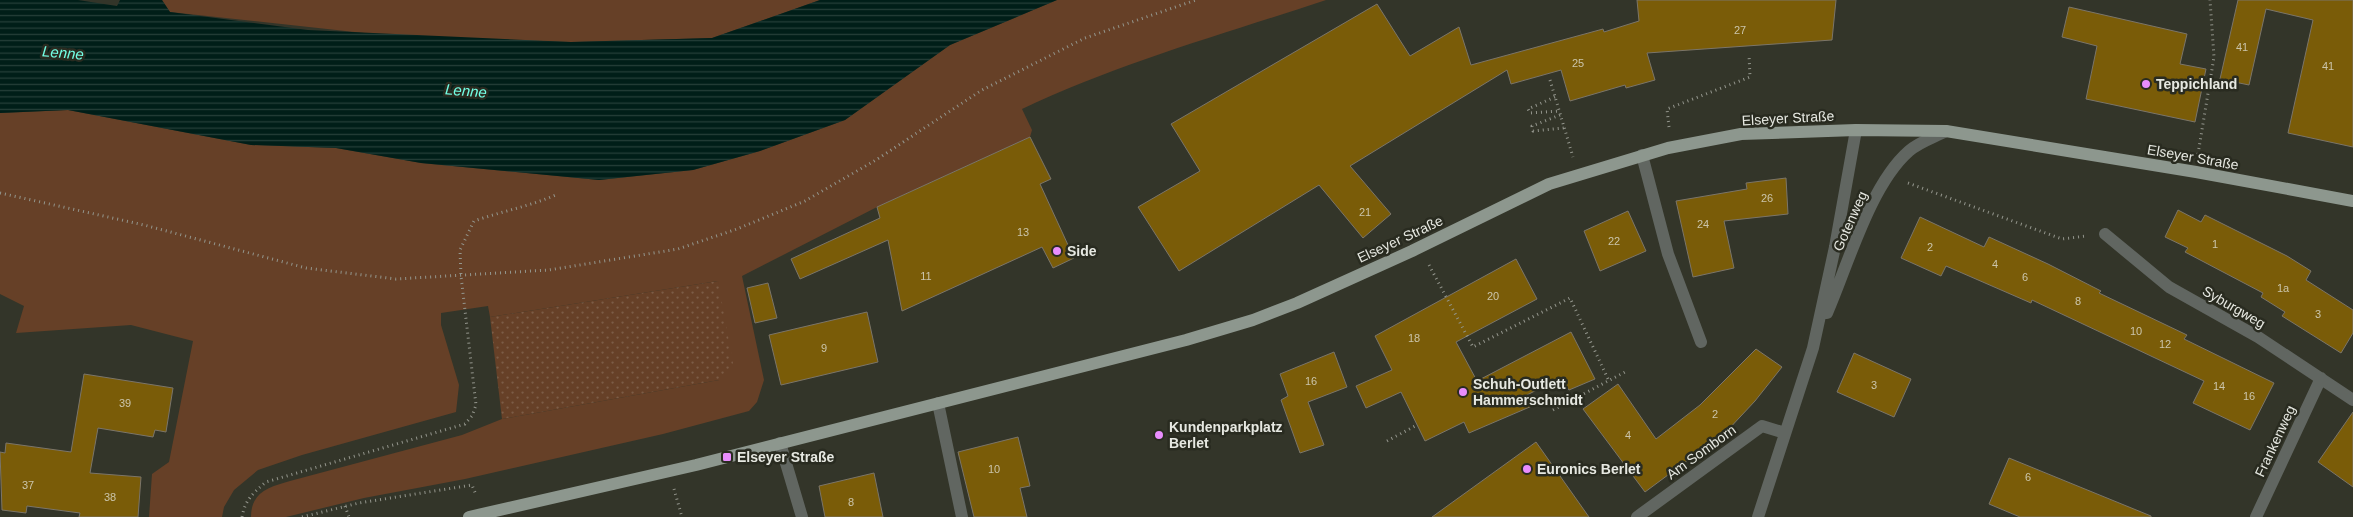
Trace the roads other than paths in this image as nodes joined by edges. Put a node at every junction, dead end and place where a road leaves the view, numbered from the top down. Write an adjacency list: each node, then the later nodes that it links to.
1 (1856, 130): 2 (main road, Elseyer Straße); 3 (main road, Elseyer Straße); 7 (street, Gotenweg)
2 (1946, 131): 4 (main road, Elseyer Straße); 7 (street, Gotenweg)
3 (1642, 155): 6 (street); 10 (main road, Elseyer Straße)
4 (2353, 202)
5 (2105, 234): 8 (street, Syburgweg)
6 (1701, 342)
7 (1813, 348): 11 (street, Gotenweg)
8 (2321, 378): 9 (street, Syburgweg); 18 (street, Frankenweg)
9 (2353, 400)
10 (938, 403): 12 (main road, Elseyer Straße); 15 (street)
11 (1785, 434): 16 (street, Am Somborn); 17 (street, Gotenweg)
12 (780, 443): 13 (main road, Elseyer Straße); 14 (street)
13 (469, 517)
14 (802, 517)
15 (962, 517)
16 (1637, 517)
17 (1758, 517)
18 (2256, 517)

